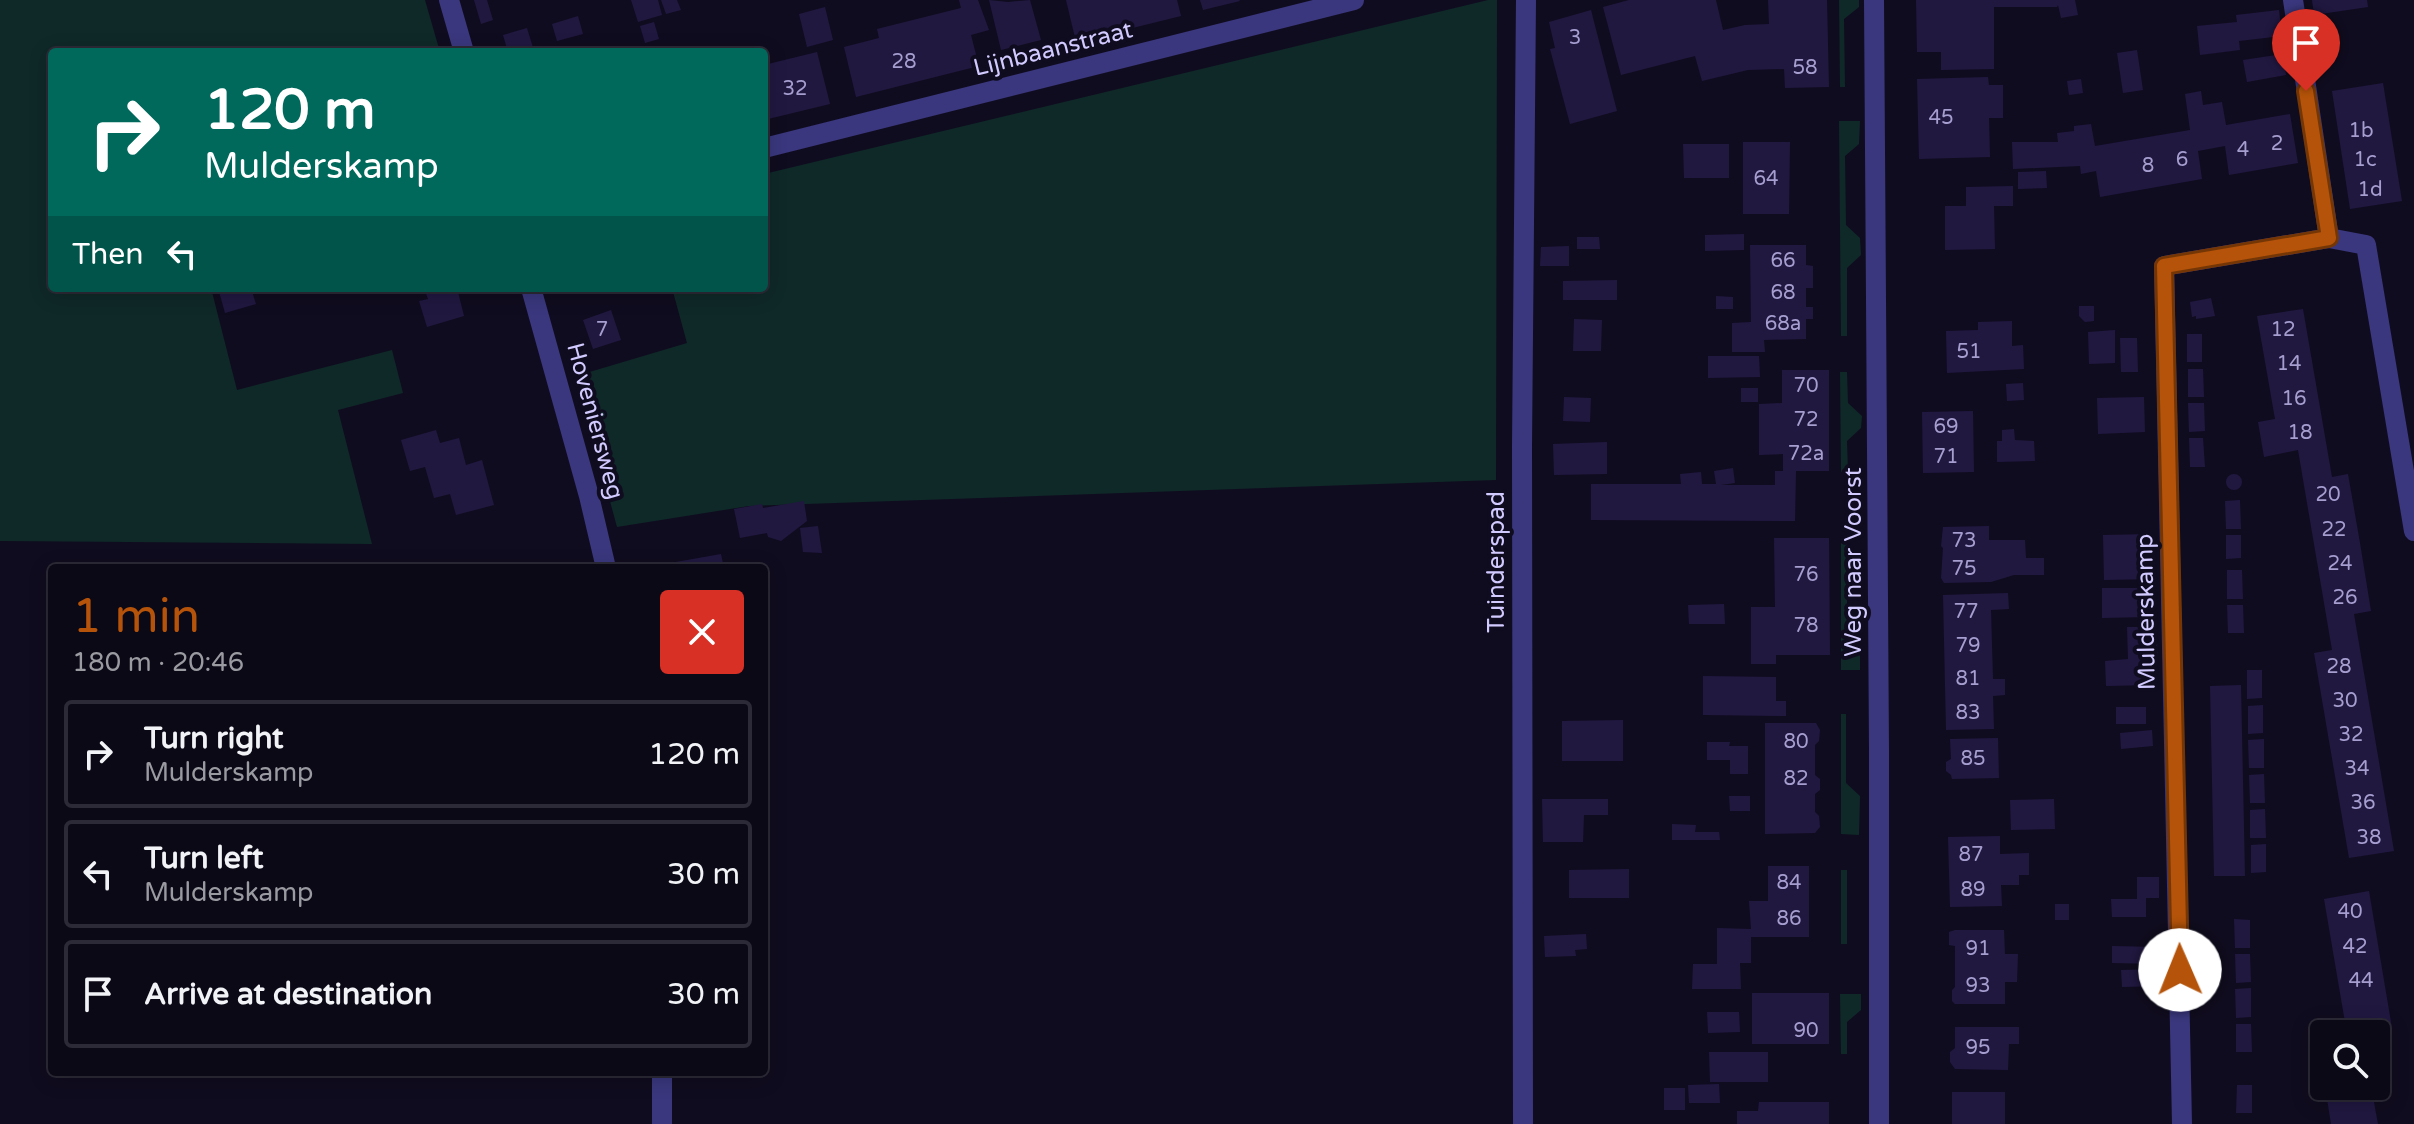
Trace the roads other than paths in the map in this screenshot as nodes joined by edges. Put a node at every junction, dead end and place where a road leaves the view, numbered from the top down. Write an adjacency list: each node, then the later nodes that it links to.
1 (449, 0): 6 (street)
2 (1354, 0): 7 (street, Lijnbaanstraat)
3 (1526, 0): 14 (street, Tuinderspad)
4 (1874, 0): 15 (street, Weg naar Voorst)
5 (2293, 0): 8 (street)
6 (463, 48)
7 (768, 147)
8 (2329, 238): 10 (street, Mulderskamp); 16 (street, Mulderskamp)
9 (532, 292): 11 (street, Hoveniersweg)
10 (2414, 531)
11 (605, 564)
12 (662, 1076): 13 (street)
13 (662, 1124)
14 (1523, 1124)
15 (1879, 1124)
16 (2182, 1124)

